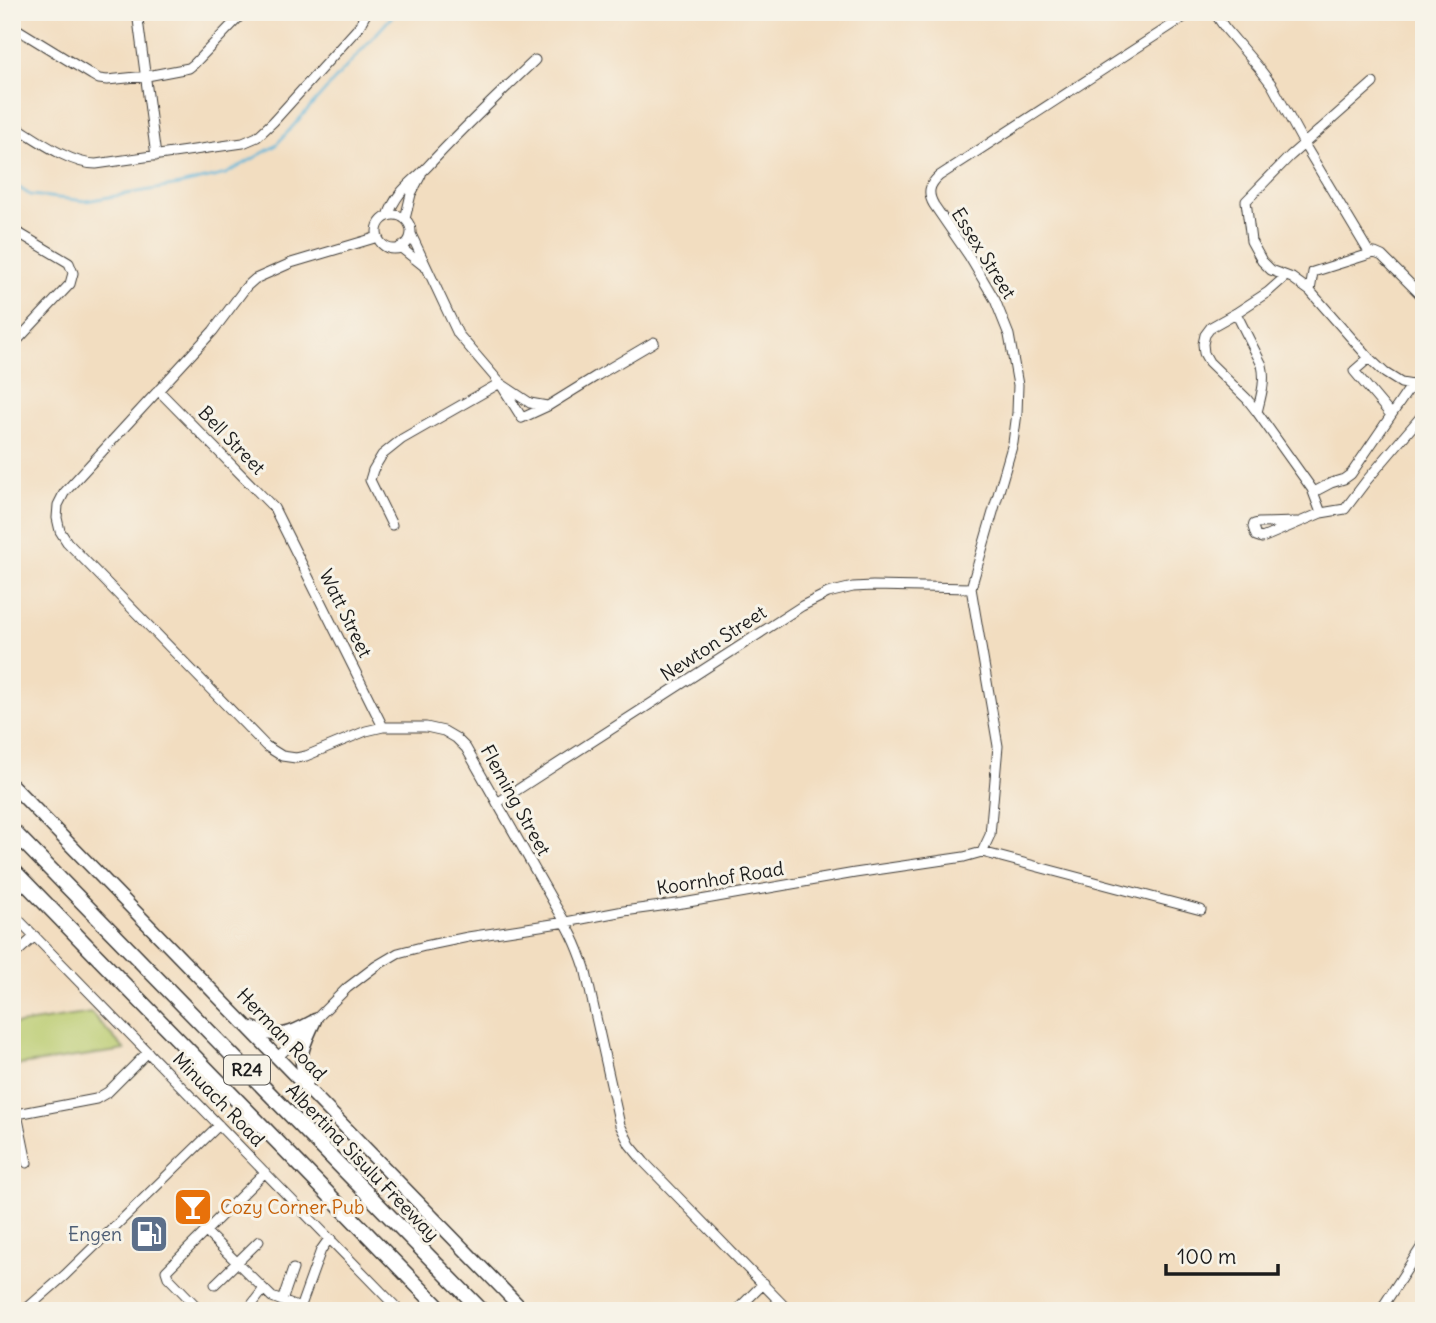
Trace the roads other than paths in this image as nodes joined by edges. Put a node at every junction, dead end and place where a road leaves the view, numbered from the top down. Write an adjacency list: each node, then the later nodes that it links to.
1 (137, 12): 8 (street)
2 (244, 12): 8 (street)
3 (368, 12): 12 (street)
4 (1192, 12): 47 (street, Essex Street)
5 (1213, 12): 11 (street)
6 (12, 26): 8 (street)
7 (535, 60): 13 (street)
8 (147, 76): 12 (street)
9 (1373, 83): 11 (street)
10 (12, 124): 12 (street)
11 (1304, 144): 20 (street); 22 (street)
12 (156, 156)
13 (423, 170): 14 (street); 15 (street)
14 (388, 216): 15 (street); 18 (street)
15 (405, 219): 17 (street)
16 (12, 229): 30 (street)
17 (411, 234): 19 (street); 21 (street)
18 (378, 237): 19 (street); 36 (street, Fleming Street)
19 (400, 247): 21 (street)
20 (1370, 254): 23 (street); 27 (street)
21 (427, 268): 32 (street)
22 (1276, 272): 24 (street); 26 (street)
23 (1312, 272): 24 (street); 25 (street)
24 (1289, 277): 25 (street); 26 (street)
25 (1310, 291): 31 (street)
26 (1268, 292): 28 (street)
27 (1424, 298)
28 (1236, 313): 35 (street); 37 (street)
29 (654, 342): 38 (street)
30 (12, 346)
31 (1369, 358): 33 (street); 41 (street)
32 (500, 383): 38 (street); 38 (street); 46 (street)
33 (1411, 386): 34 (street); 41 (street)
34 (1424, 387)
35 (1262, 388): 37 (street); 39 (street)
36 (158, 390): 44 (street, Bell Street); 48 (street, Fleming Street)
37 (1242, 394): 39 (street)
38 (548, 406)
39 (1257, 412): 42 (street)
40 (1424, 413): 43 (street)
41 (1391, 415): 42 (street)
42 (1314, 492): 43 (street)
43 (1321, 513): 45 (street)
44 (278, 516): 48 (street, Watt Street)
45 (1297, 522)
46 (392, 525)
47 (971, 588): 50 (street, Newton Street); 52 (street, Essex Street)
48 (383, 727): 50 (street, Fleming Street)
49 (12, 785): 60 (main road, Herman Road)
50 (497, 803): 56 (street, Fleming Street)
51 (12, 830): 84 (highway, Albertina Sisulu Freeway / R24)
52 (982, 852): 54 (street, Koornhof Road); 56 (street, Koornhof Road)
53 (12, 870): 83 (highway, R24)
54 (1201, 910)
55 (12, 913): 57 (street, Minuach Road)
56 (566, 922): 59 (street, Koornhof Road); 74 (street, Fleming Street)
57 (35, 936): 58 (street); 61 (street, Minuach Road)
58 (12, 957)
59 (313, 1021): 60 (main road); 62 (street, Koornhof Road); 63 (main road)
60 (247, 1025): 62 (main road, Herman Road)
61 (148, 1052): 64 (street); 65 (street, Minuach Road)
62 (278, 1057): 63 (main road, Herman Road)
63 (309, 1089): 85 (main road, Herman Road)
64 (15, 1115): 66 (street)
65 (219, 1125): 67 (street, Minuach Road); 79 (street)
66 (27, 1163)
67 (265, 1172): 68 (street); 69 (street, Minuach Road)
68 (205, 1231): 72 (street); 80 (street)
69 (331, 1240): 78 (street); 82 (street, Minuach Road)
70 (258, 1241): 72 (street)
71 (1424, 1243): 88 (street)
72 (236, 1263): 75 (street); 76 (street)
73 (293, 1269): 77 (street)
74 (764, 1283): 86 (street); 87 (street, Fleming Street)
75 (215, 1284)
76 (263, 1290): 77 (street); 81 (street)
77 (282, 1301): 78 (street)
78 (300, 1310)
79 (24, 1311)
80 (201, 1311)
81 (247, 1311)
82 (400, 1311)
83 (442, 1311)
84 (482, 1311)
85 (524, 1311)
86 (736, 1311)
87 (789, 1311)
88 (1380, 1311)

